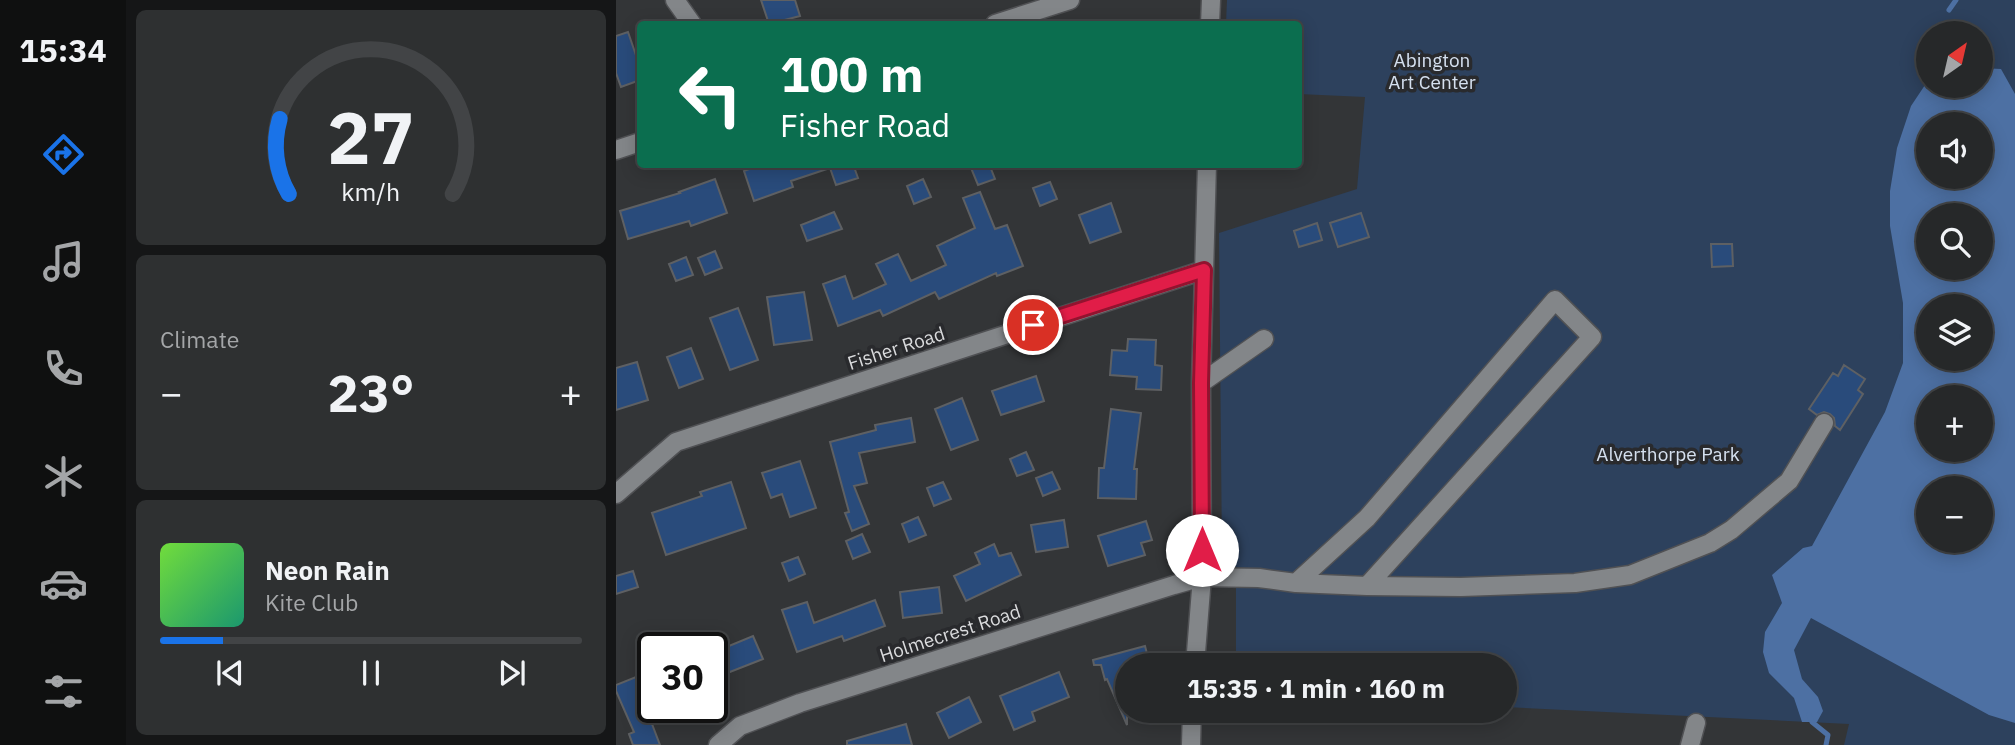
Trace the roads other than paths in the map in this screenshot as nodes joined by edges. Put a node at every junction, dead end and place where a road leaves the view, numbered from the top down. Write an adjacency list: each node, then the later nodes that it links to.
1 (675, 0): 4 (street)
2 (1070, 0): 5 (street)
3 (1211, 0): 6 (street)
4 (690, 21)
5 (1004, 21)
6 (1210, 21)
7 (637, 143): 8 (street)
8 (616, 150)
9 (1207, 168): 10 (street)
10 (1204, 270): 12 (street); 14 (street, Fisher Road)
11 (1265, 339): 12 (street)
12 (1201, 383): 15 (street)
13 (1824, 423): 17 (street, Holmecrest Road)
14 (616, 494)
15 (1202, 578): 16 (street, Holmecrest Road); 18 (street); 21 (street, Holmecrest Road)
16 (1296, 583): 17 (street, Holmecrest Road); 17 (street)
17 (1367, 586)
18 (1196, 653)
19 (1192, 723): 22 (street)
20 (1696, 723): 23 (street)
21 (718, 745)
22 (1191, 745)
23 (1690, 745)

